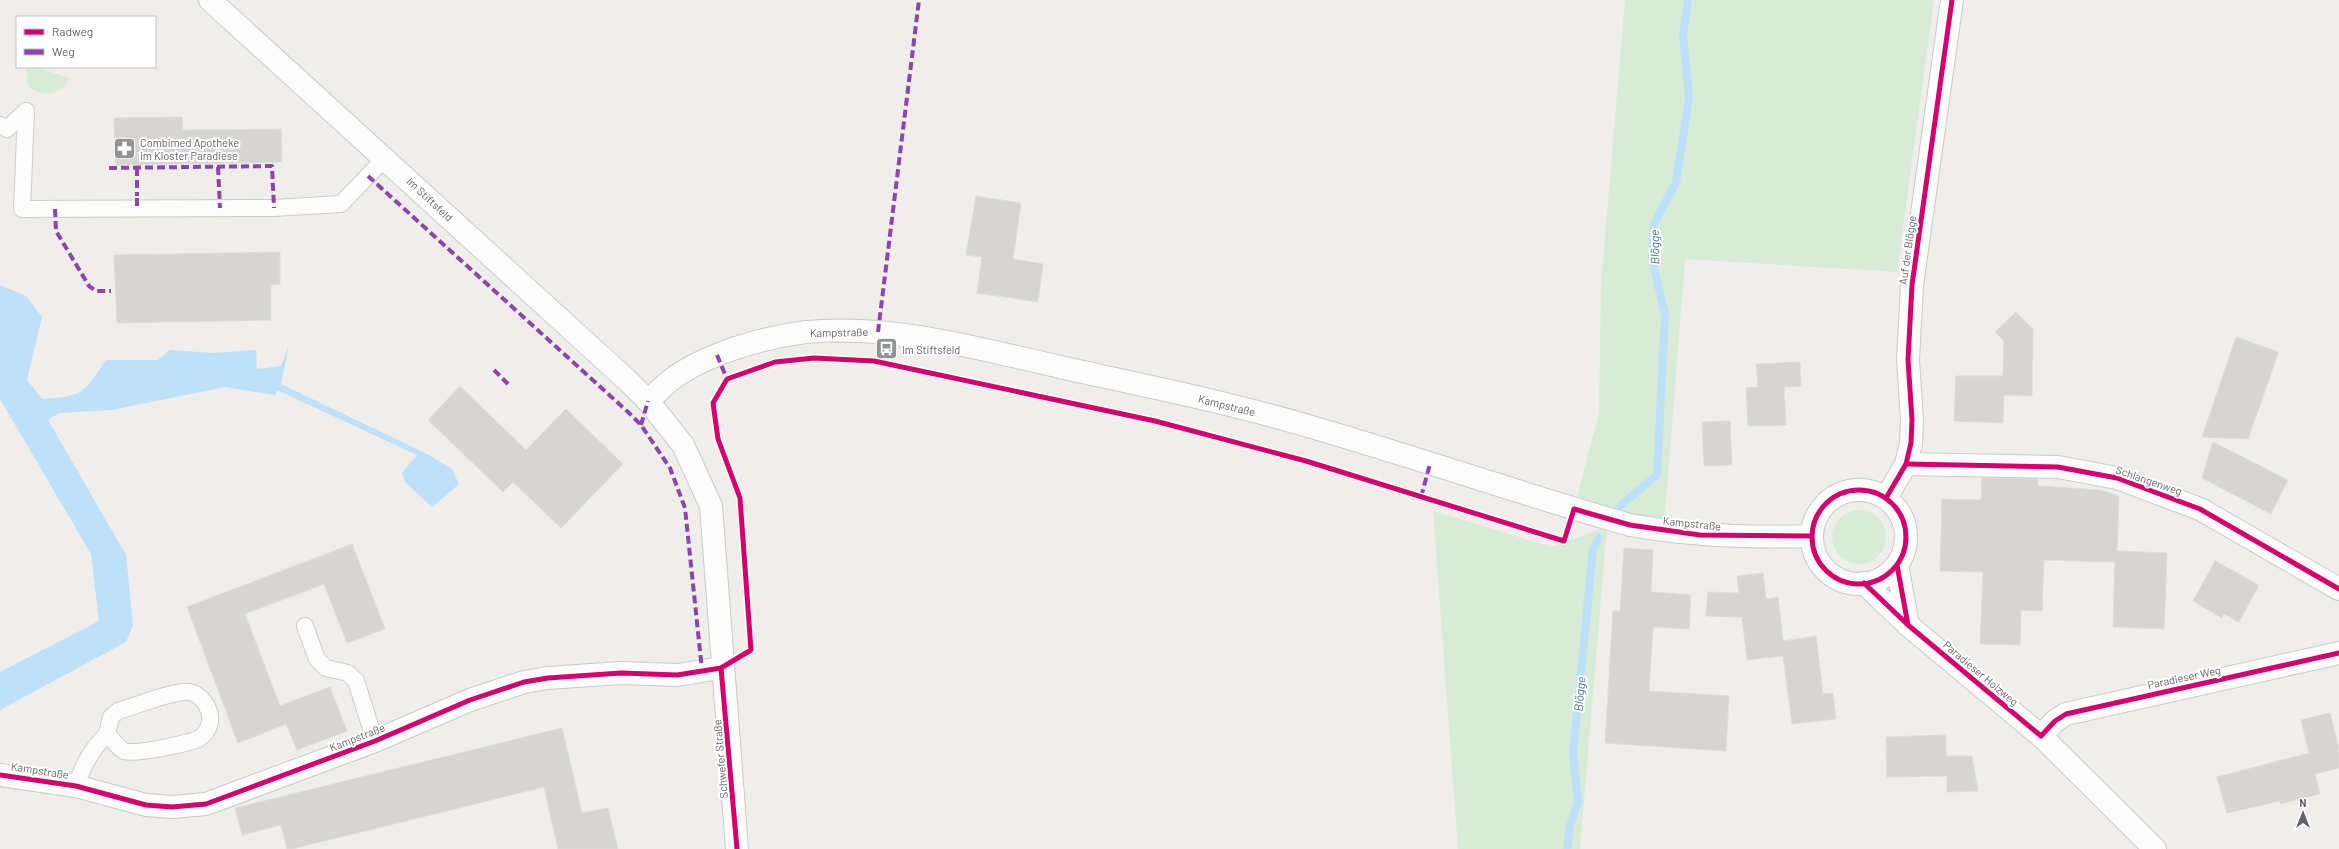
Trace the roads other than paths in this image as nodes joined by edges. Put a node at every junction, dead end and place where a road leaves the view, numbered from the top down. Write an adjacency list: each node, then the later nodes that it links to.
1 (210, 0): 4 (street, Im Stiftsfeld)
2 (1952, 0): 6 (street, Auf der Blögge)
3 (0, 125): 4 (lane)
4 (385, 158): 5 (street, Im Stiftsfeld)
5 (648, 400): 8 (street, Kampstraße); 15 (street, Schwefer Straße)
6 (1906, 464): 7 (street, Auf der Blögge); 11 (street, Schlangenweg)
7 (1886, 498): 8 (street); 9 (street)
8 (1812, 536): 10 (street)
9 (1897, 565): 10 (street); 12 (street)
10 (1864, 583): 12 (street, Paradieser Holzweg)
11 (2339, 589)
12 (1908, 625): 17 (street, Paradieser Holzweg)
13 (304, 626): 18 (lane)
14 (2339, 653): 17 (street, Paradieser Weg)
15 (722, 668): 18 (street, Kampstraße); 21 (street, Schwefer Straße)
16 (107, 734): 16 (lane); 20 (lane)
17 (2041, 736): 22 (street, Paradieser Holzweg)
18 (375, 741): 20 (street, Kampstraße)
19 (0, 775): 20 (street, Kampstraße)
20 (76, 786)
21 (737, 849)
22 (2155, 849)

